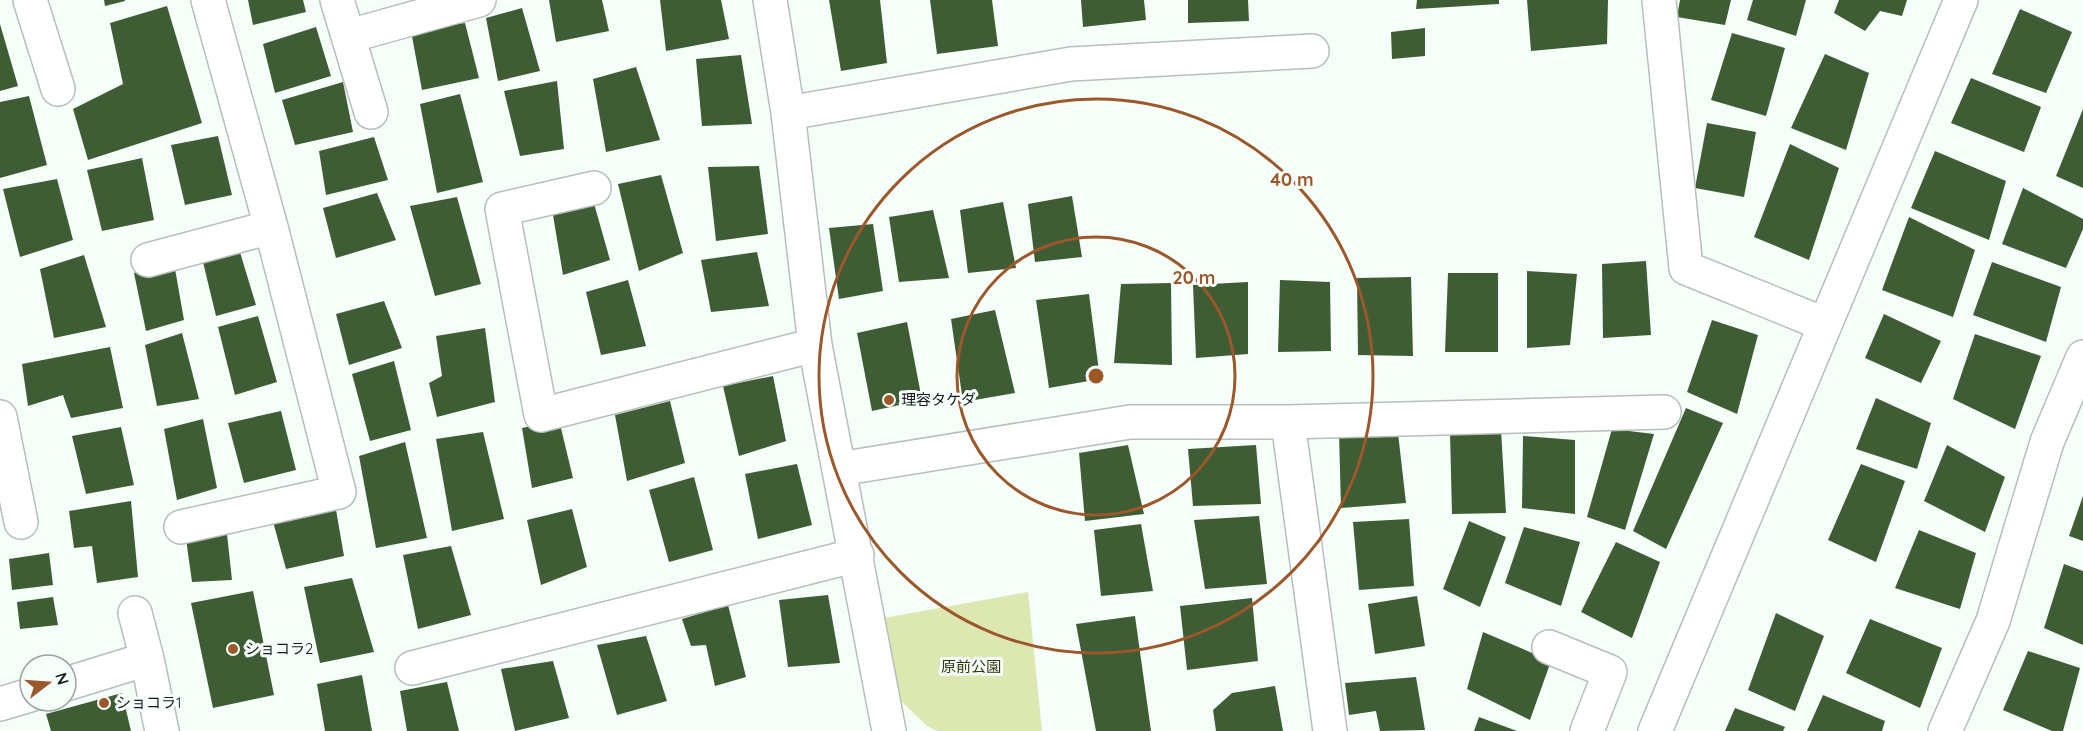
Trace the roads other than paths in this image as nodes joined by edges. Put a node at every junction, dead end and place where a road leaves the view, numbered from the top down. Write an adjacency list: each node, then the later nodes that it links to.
1 (30, 0): 10 (street)
2 (208, 0): 14 (street)
3 (337, 0): 8 (street)
4 (479, 0): 8 (street)
5 (770, 0): 12 (street)
6 (1659, 0): 16 (street)
7 (1961, 0): 16 (street)
8 (349, 36): 11 (street)
9 (1312, 51): 12 (street)
10 (58, 89)
11 (371, 112)
12 (788, 113): 17 (street)
13 (594, 188): 17 (street)
14 (271, 227): 15 (street); 24 (street)
15 (148, 260)
16 (1824, 324): 39 (street)
17 (815, 345): 22 (street)
18 (2083, 357): 40 (street)
19 (1664, 412): 21 (street)
20 (0, 417): 23 (street)
21 (1288, 422): 22 (street); 37 (street)
22 (839, 470): 25 (street)
23 (21, 522)
24 (181, 527)
25 (857, 555): 29 (street); 36 (street)
26 (135, 613): 28 (street)
27 (1549, 647): 38 (street)
28 (147, 659): 30 (street); 35 (street)
29 (412, 668)
30 (78, 680)
31 (18, 699): 32 (street)
32 (0, 704)
33 (0, 726): 34 (street)
34 (1, 731)
35 (162, 731)
36 (889, 731)
37 (1330, 731)
38 (1587, 731)
39 (1655, 731)
40 (1945, 731)

